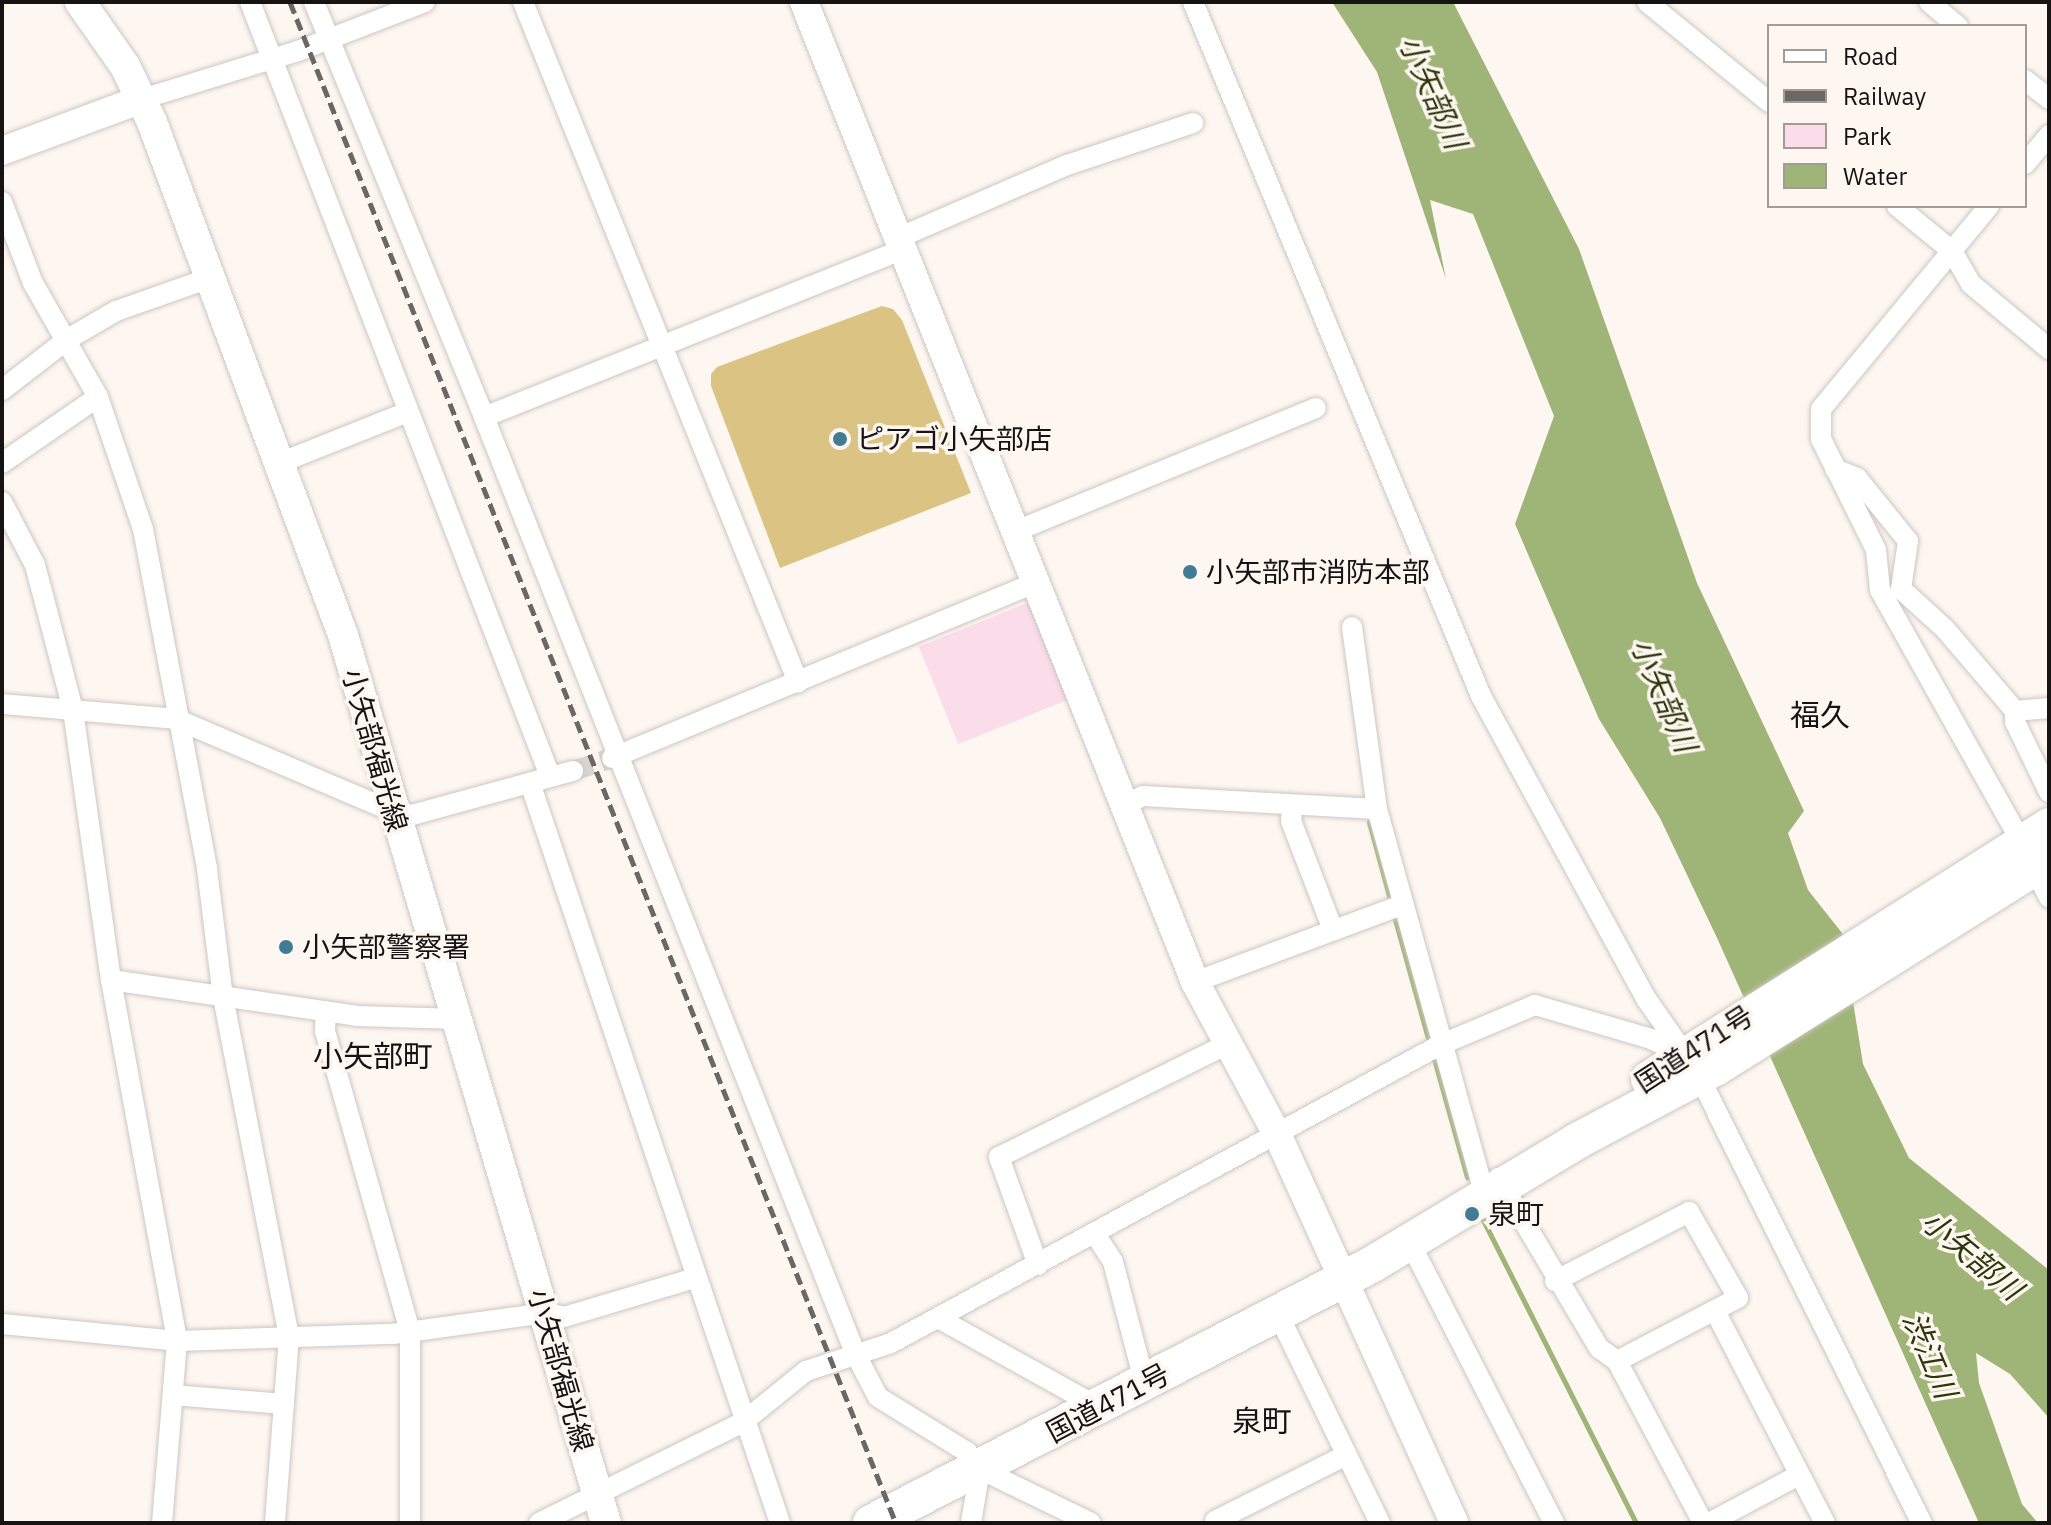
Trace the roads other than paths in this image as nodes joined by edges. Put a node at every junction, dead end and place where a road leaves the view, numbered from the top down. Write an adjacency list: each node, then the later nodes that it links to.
1 (80, 2): 14 (main road, 小矢部福光線)
2 (250, 2): 12 (street)
3 (314, 2): 11 (street)
4 (425, 2): 11 (street)
5 (523, 2): 29 (street)
6 (804, 2): 24 (street)
7 (1193, 2): 67 (street)
8 (1647, 2): 16 (street)
9 (1929, 2): 10 (street)
10 (1956, 24)
11 (329, 39): 12 (street); 34 (street)
12 (270, 60): 14 (street); 33 (street)
13 (2027, 82): 15 (street)
14 (142, 99): 19 (street); 26 (main road, 小矢部福光線)
15 (2049, 99)
16 (1767, 100)
17 (1193, 123): 24 (street)
18 (2049, 135): 20 (street)
19 (2, 151)
20 (2027, 162)
21 (2, 202): 27 (street)
22 (1899, 208): 25 (street)
23 (1987, 208): 25 (street)
24 (900, 243): 29 (street); 39 (street)
25 (1952, 251): 28 (street); 37 (street)
26 (207, 279): 27 (street); 36 (main road, 小矢部福光線)
27 (68, 339): 30 (street); 31 (street)
28 (2045, 339)
29 (660, 342): 34 (street); 42 (street)
30 (2, 390)
31 (98, 397): 35 (street); 47 (street)
32 (1316, 408): 39 (street)
33 (408, 412): 36 (street); 50 (street)
34 (484, 417): 48 (street)
35 (2, 463)
36 (277, 464): 56 (main road, 小矢部福光線)
37 (1835, 469): 46 (street); 57 (street)
38 (2, 502): 45 (street)
39 (1016, 531): 40 (street)
40 (1037, 582): 42 (street); 53 (street)
41 (1352, 627): 55 (street)
42 (798, 682): 48 (street)
43 (2, 704): 45 (street)
44 (2049, 708): 46 (street)
45 (73, 710): 47 (street); 60 (street)
46 (2015, 711): 52 (street)
47 (176, 719): 56 (street); 62 (street)
48 (616, 757): 84 (street)
49 (573, 771): 50 (street)
50 (550, 776): 51 (street)
51 (530, 783): 56 (street); 73 (street)
52 (2049, 792)
53 (1125, 805): 54 (street); 61 (street)
54 (1292, 808): 55 (street); 59 (street)
55 (1377, 809): 58 (street)
56 (392, 811): 64 (main road, 小矢部福光線)
57 (2033, 860): 67 (highway, 国道471号)
58 (1402, 905): 59 (street); 66 (street)
59 (1333, 930): 61 (street)
60 (111, 980): 62 (street); 83 (street)
61 (1195, 982): 65 (street)
62 (223, 997): 63 (street); 82 (street)
63 (326, 1011): 64 (street); 81 (street)
64 (458, 1019): 77 (main road, 小矢部福光線)
65 (1226, 1045): 68 (street); 72 (street)
66 (1440, 1045): 67 (street); 68 (street); 69 (street)
67 (1701, 1060): 69 (highway, 国道471号); 109 (street)
68 (1278, 1136): 70 (street); 74 (street)
69 (1491, 1185): 71 (highway, 国道471号); 75 (street)
70 (1095, 1234): 72 (street); 86 (street)
71 (1407, 1236): 74 (highway, 国道471号); 106 (street)
72 (1038, 1265): 79 (street)
73 (695, 1278): 77 (street); 90 (street)
74 (1343, 1278): 78 (highway, 国道471号); 105 (street)
75 (1555, 1281): 76 (street); 85 (street)
76 (1715, 1311): 85 (street); 93 (street)
77 (547, 1313): 81 (street); 94 (main road, 小矢部福光線)
78 (1278, 1314): 86 (highway, 国道471号); 91 (street)
79 (938, 1318): 84 (street); 89 (street)
80 (2, 1324): 83 (street)
81 (410, 1332): 82 (street); 98 (street)
82 (289, 1336): 83 (street); 88 (street)
83 (177, 1341): 87 (street)
84 (856, 1355): 90 (street); 92 (street)
85 (1617, 1361): 107 (street)
86 (1145, 1384): 89 (highway, 国道471号)
87 (173, 1395): 88 (street); 96 (street)
88 (284, 1404): 97 (street)
89 (1100, 1408): 92 (highway, 国道471号)
90 (743, 1422): 94 (street); 100 (street)
91 (1346, 1455): 95 (street); 104 (street)
92 (980, 1469): 101 (highway, 国道471号); 102 (street); 103 (street)
93 (1799, 1475): 107 (street); 108 (street)
94 (601, 1509): 99 (street)
95 (1215, 1521)
96 (162, 1523)
97 (275, 1523)
98 (410, 1523)
99 (539, 1523)
100 (780, 1523)
101 (871, 1523)
102 (971, 1523)
103 (1091, 1523)
104 (1380, 1523)
105 (1454, 1523)
106 (1554, 1523)
107 (1706, 1523)
108 (1825, 1523)
109 (1922, 1523)

